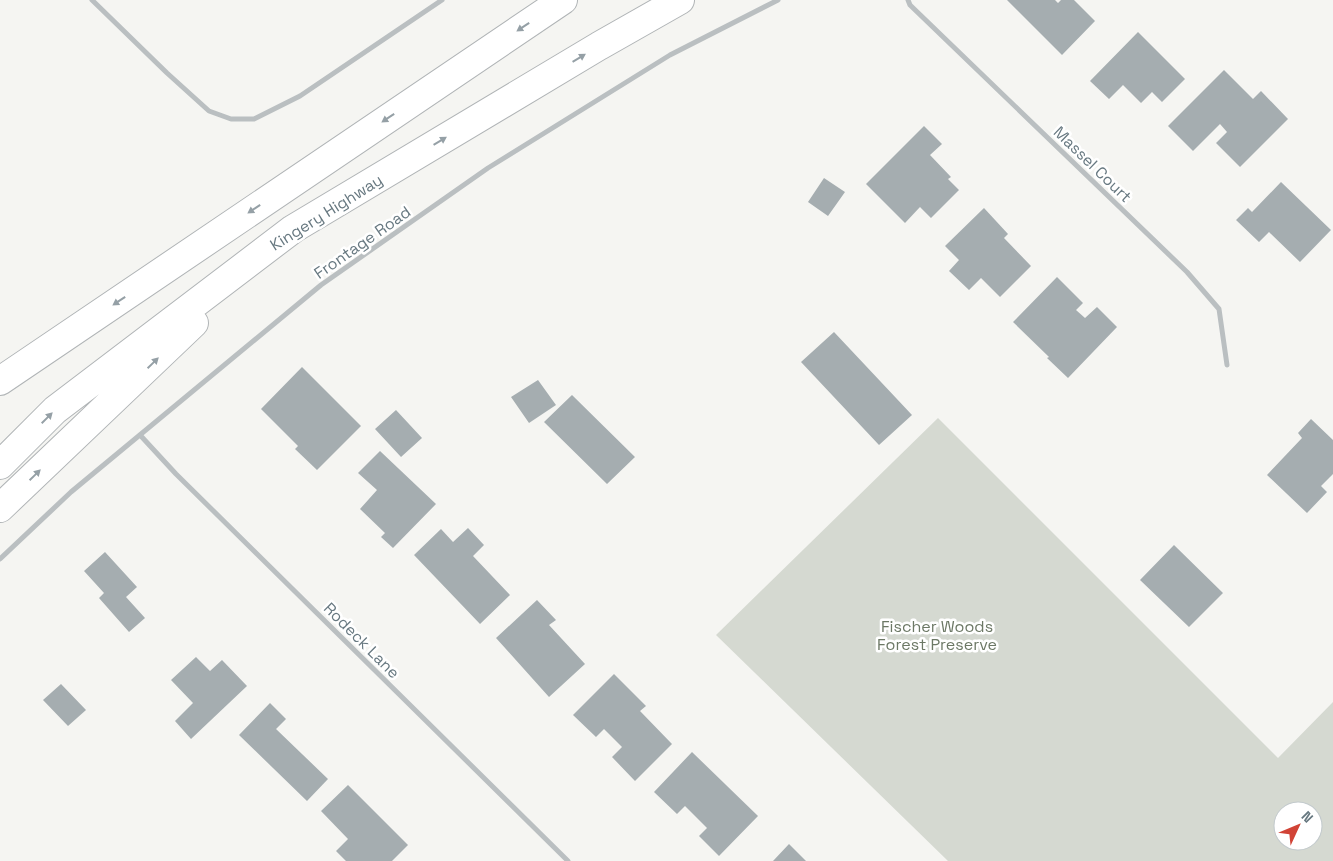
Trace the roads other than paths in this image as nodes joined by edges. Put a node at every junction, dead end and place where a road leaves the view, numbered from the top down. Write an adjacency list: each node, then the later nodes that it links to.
1 (92, 0): 2 (street)
2 (442, 0)
3 (563, 0): 8 (highway, one-way to 8)
4 (680, 0): 7 (highway, Kingery Highway, one-way to 4)
5 (778, 0): 12 (street, Frontage Road)
6 (908, 0): 9 (street, Massel Court)
7 (293, 229): 13 (highway, Kingery Highway, one-way to 7); 14 (highway, one-way to 7)
8 (90, 320): 10 (highway); 11 (highway)
9 (1227, 365)
10 (0, 381)
11 (0, 404)
12 (140, 435): 15 (street, Frontage Road); 16 (street, Rodeck Lane)
13 (0, 465)
14 (0, 508)
15 (0, 559)
16 (568, 861)

